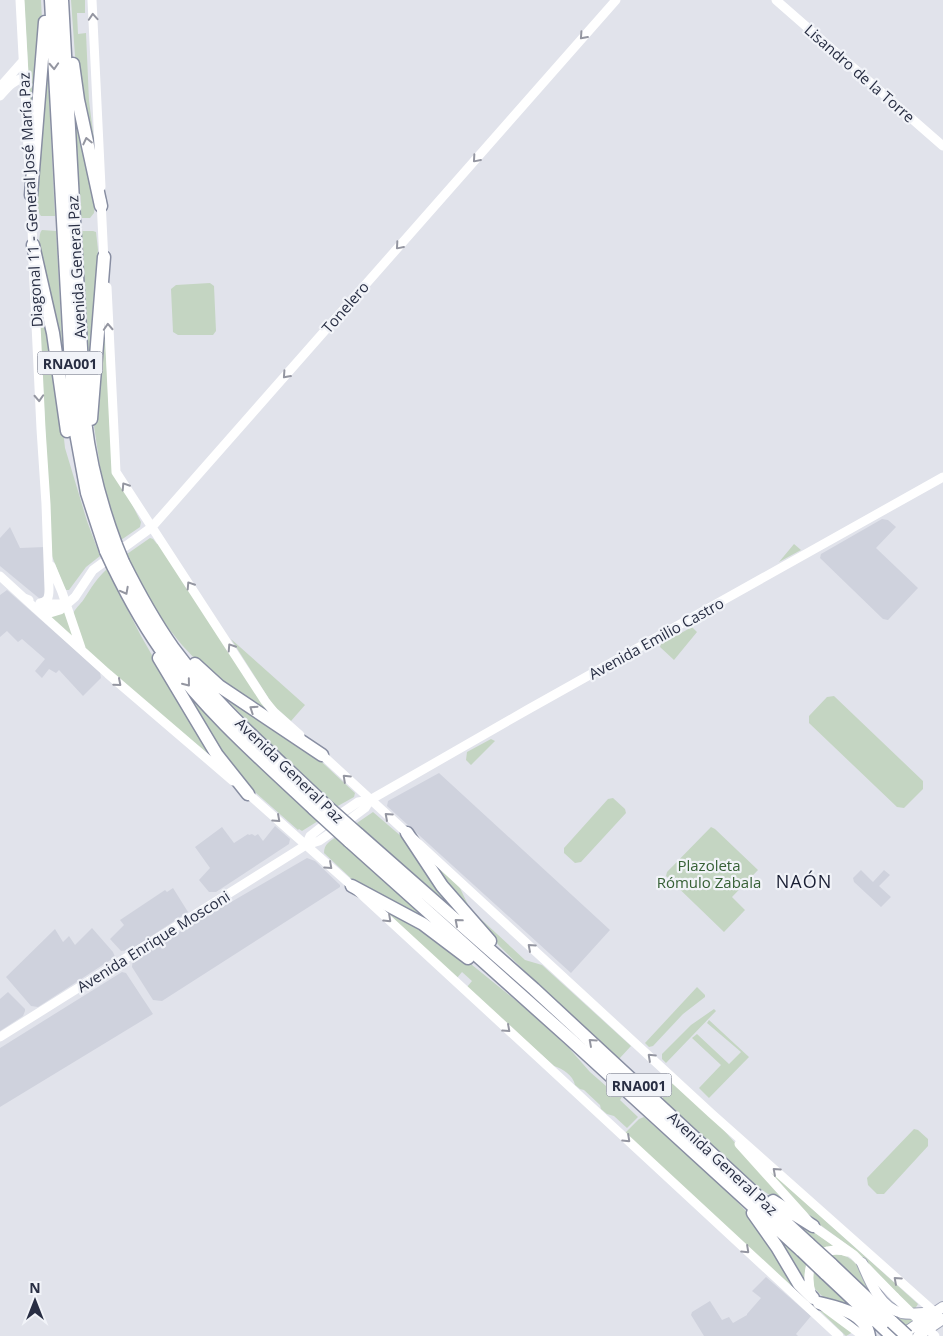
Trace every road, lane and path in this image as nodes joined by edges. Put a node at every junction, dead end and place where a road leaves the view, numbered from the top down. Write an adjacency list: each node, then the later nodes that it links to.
1 (20, 0): 7 (street, Diagonal 11 - General José María Paz)
2 (50, 0): 12 (highway); 14 (highway, Avenida General Paz / RNA001, one-way to 14)
3 (62, 0): 13 (highway, one-way to 3); 14 (highway, Avenida General Paz / RNA001)
4 (92, 0): 13 (street, Avenida General Paz, one-way to 4)
5 (616, 0): 20 (street, Tonelero, one-way to 20)
6 (776, 0): 11 (street, Lisandro de la Torre)
7 (23, 61): 8 (street, Diagonal 11 - General José María Paz); 9 (street)
8 (24, 78): 10 (street); 12 (street, Diagonal 11 - General José María Paz)
9 (0, 87)
10 (0, 96)
11 (943, 146)
12 (31, 195): 15 (street, Diagonal 11 - General José María Paz)
13 (101, 206): 16 (street, Avenida General Paz)
14 (67, 213): 19 (highway, Avenida General Paz / RNA001)
15 (33, 244): 17 (highway)
16 (104, 257): 19 (highway); 20 (street, Avenida General Paz, one-way to 16)
17 (38, 284): 19 (highway); 21 (street, Diagonal 11 - General José María Paz, one-way to 21)
18 (943, 477): 31 (street, Avenida Emilio Castro)
19 (92, 492): 22 (highway, Avenida General Paz / RNA001, bridge)
20 (152, 527): 24 (street, Tonelero); 29 (street, Avenida General Paz, one-way to 20)
21 (48, 560): 24 (street); 25 (street, Diagonal 11 - General José María Paz)
22 (118, 564): 26 (highway, Avenida General Paz / RNA001, one-way to 26); 27 (highway, Avenida General Paz / RNA001)
23 (0, 576): 25 (street)
24 (66, 604): 25 (street); 28 (street)
25 (38, 606): 28 (street)
26 (138, 616): 30 (highway); 32 (highway, Avenida General Paz / RNA001, one-way to 32)
27 (157, 624): 29 (highway, one-way to 27); 32 (highway, Avenida General Paz / RNA001)
28 (82, 650): 30 (street, one-way to 30)
29 (322, 755): 31 (street, Avenida General Paz, one-way to 29)
30 (248, 794): 38 (street, one-way to 38)
31 (370, 800): 33 (street, Avenida Emilio Castro); 36 (street, Avenida General Paz, one-way to 31)
32 (318, 805): 37 (highway, Avenida General Paz / RNA001, bridge)
33 (346, 816)
34 (324, 826): 38 (street)
35 (332, 832): 38 (street)
36 (406, 833): 40 (highway); 43 (street, Avenida General Paz, one-way to 36)
37 (353, 838): 40 (highway, Avenida General Paz / RNA001, one-way to 37); 41 (highway, Avenida General Paz / RNA001)
38 (306, 845): 39 (street, one-way to 39); 42 (street, Avenida Enrique Mosconi)
39 (352, 886): 41 (highway); 52 (street, one-way to 52)
40 (534, 989): 44 (highway, Avenida General Paz / RNA001, one-way to 40)
41 (536, 1009): 44 (highway, Avenida General Paz / RNA001)
42 (0, 1037)
43 (712, 1114): 45 (street); 49 (street, Avenida General Paz, one-way to 43)
44 (738, 1184): 45 (highway); 48 (highway); 51 (highway, Avenida General Paz / RNA001, bridge)
45 (813, 1226): 46 (street)
46 (854, 1255): 47 (street); 48 (street)
47 (862, 1262): 49 (main road); 58 (street, bridge)
48 (816, 1301): 53 (street); 54 (highway)
49 (938, 1309): 50 (street, Avenida General Paz); 55 (main road)
50 (943, 1320): 57 (main road); 58 (main road)
51 (889, 1329): 56 (highway, Avenida General Paz / RNA001, bridge)
52 (839, 1336)
53 (862, 1336)
54 (869, 1336)
55 (900, 1336)
56 (907, 1336)
57 (918, 1336)
58 (937, 1336)

